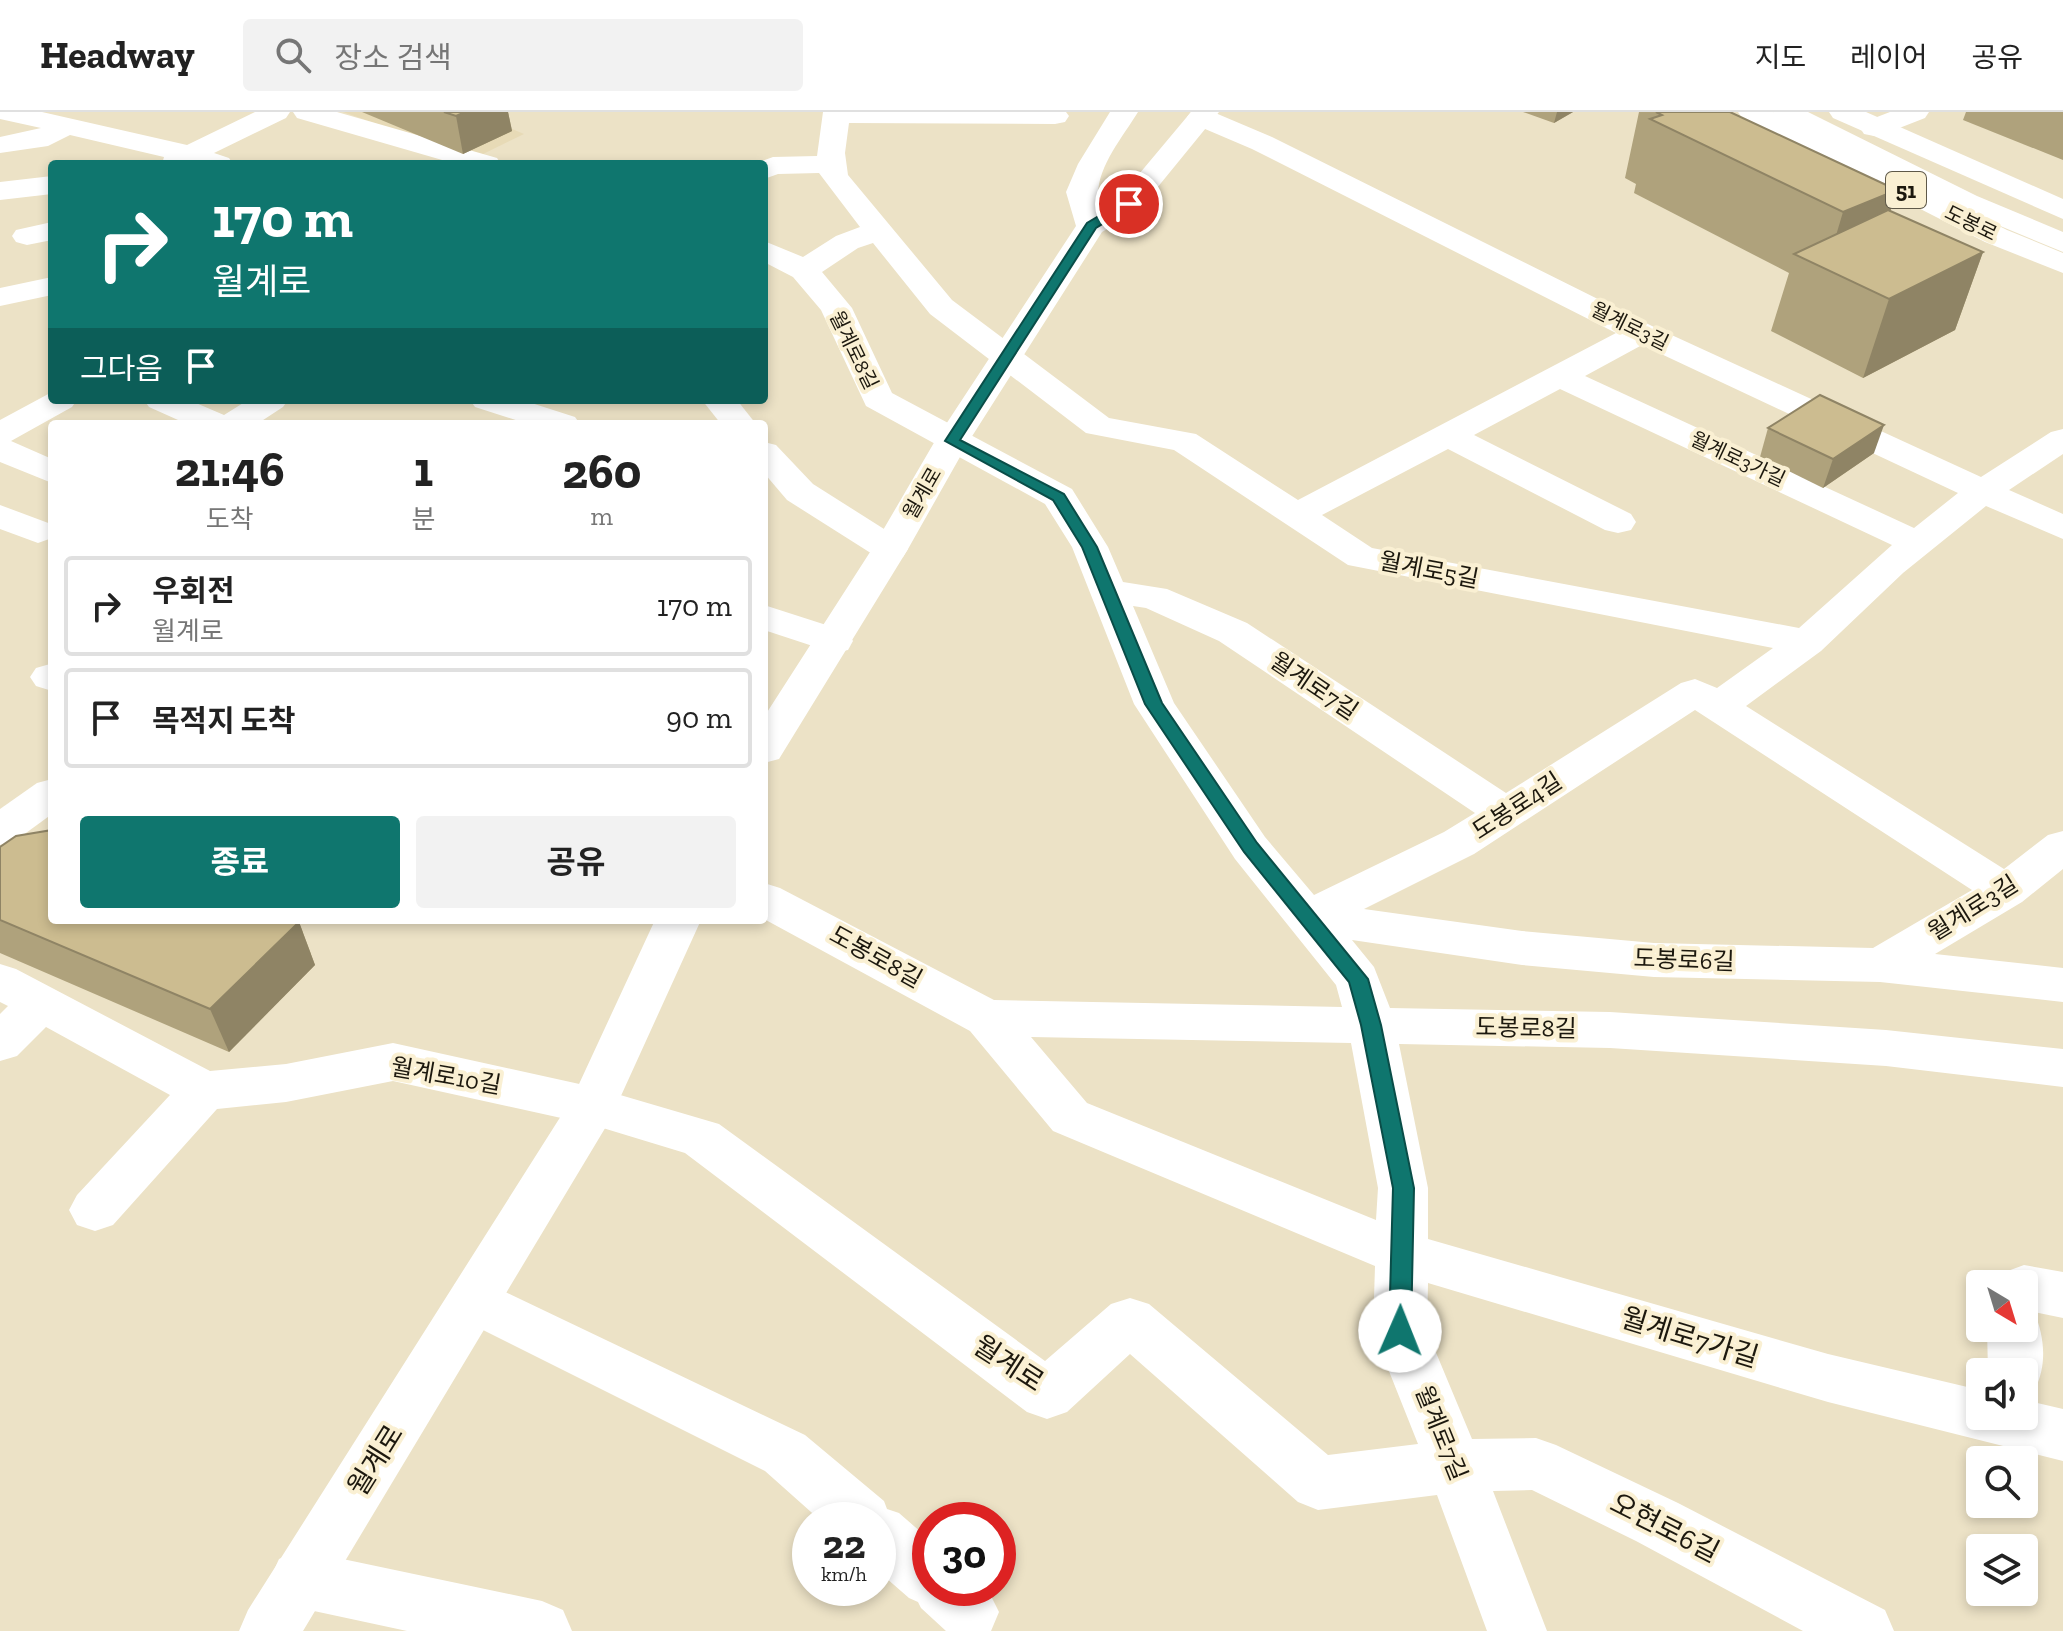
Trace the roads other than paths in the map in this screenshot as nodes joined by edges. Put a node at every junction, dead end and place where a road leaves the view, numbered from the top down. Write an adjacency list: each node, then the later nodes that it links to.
1 (6, 112): 13 (street)
2 (276, 112): 17 (street)
3 (307, 112): 18 (street)
4 (1124, 112): 24 (street)
5 (1752, 112): 29 (street, 도봉로 / 51)
6 (1787, 112): 27 (street)
7 (1808, 112): 26 (street)
8 (1843, 112): 14 (street, 도봉로 / 51)
9 (1915, 112): 14 (street)
10 (837, 114): 12 (street); 19 (street)
11 (1203, 115): 24 (street, 월계로); 33 (street, 월계로3길)
12 (1055, 116)
13 (68, 126): 15 (street); 16 (street)
14 (1874, 128): 23 (street, 도봉로 / 51)
15 (0, 145)
16 (190, 160)
17 (196, 160)
18 (473, 160)
19 (832, 164): 20 (street); 25 (street, 월계로5길)
20 (768, 168)
21 (48, 185): 22 (street)
22 (0, 191)
23 (2063, 210)
24 (1091, 226): 34 (street, 월계로)
25 (878, 231): 30 (street); 34 (street, 월계로5길)
26 (2063, 232)
27 (2063, 243)
28 (768, 252): 30 (street, 월계로8길)
29 (2063, 264)
30 (804, 270): 48 (street, 월계로8길)
31 (48, 287): 32 (street)
32 (0, 297)
33 (1641, 333): 35 (street); 53 (street, 월계로3길)
34 (1009, 357): 48 (street, 월계로); 55 (street, 월계로5길)
35 (1558, 376): 46 (street); 60 (street, 월계로3가길)
36 (53, 404): 45 (street)
37 (170, 404): 41 (street)
38 (265, 404): 42 (street)
39 (500, 404): 43 (street)
40 (722, 404): 44 (street)
41 (207, 420)
42 (240, 420)
43 (550, 420)
44 (736, 420)
45 (0, 434)
46 (1448, 435): 55 (street); 57 (street)
47 (2063, 439): 53 (street)
48 (952, 441): 61 (street, 월계로); 62 (street, 월계로7길)
49 (0, 449): 51 (street)
50 (768, 456): 54 (street)
51 (48, 470)
52 (768, 484): 54 (street)
53 (1983, 491): 58 (street, 월계로3길); 60 (street)
54 (800, 492): 61 (street)
55 (1296, 515): 65 (street, 월계로5길)
56 (0, 516): 59 (street)
57 (1618, 522)
58 (2063, 528)
59 (38, 532)
60 (1918, 543): 65 (street)
61 (890, 549): 64 (street, 월계로)
62 (1107, 591): 69 (street, 월계로7길); 74 (street, 월계로7길)
63 (768, 618): 64 (street)
64 (834, 641): 67 (street, 월계로)
65 (1807, 642): 66 (street)
66 (1718, 707): 69 (street, 도봉로4길); 72 (street, 도봉로4길)
67 (768, 743)
68 (48, 796): 70 (street)
69 (1506, 813): 74 (street, 도봉로4길)
70 (0, 830)
71 (2063, 846): 72 (street, 월계로3길)
72 (2006, 891): 76 (street, 월계로3길)
73 (768, 901): 80 (street, 도봉로8길)
74 (1308, 917): 76 (street, 도봉로6길); 81 (street, 월계로7길)
75 (676, 924): 85 (street, 월계로)
76 (1880, 965): 78 (street, 도봉로6길)
77 (0, 981): 79 (street)
78 (2063, 985)
79 (41, 1003): 82 (street); 84 (street)
80 (987, 1018): 81 (street, 도봉로8길); 87 (street, 도봉로8길)
81 (1371, 1025): 83 (street, 도봉로8길); 87 (street, 월계로7길)
82 (0, 1043)
83 (2063, 1068)
84 (204, 1091): 85 (street, 월계로10길); 86 (street)
85 (593, 1106): 90 (street, 월계로); 92 (street, 월계로)
86 (95, 1210)
87 (1402, 1254): 91 (street, 월계로7가길); 92 (street, 월계로7길)
88 (2038, 1291): 89 (street)
89 (2063, 1295)
90 (474, 1300): 93 (street); 96 (street, 월계로)
91 (1966, 1404)
92 (1455, 1466): 99 (street, 월계로7길); 100 (street, 오현로6길)
93 (842, 1502)
94 (896, 1549): 95 (street)
95 (912, 1563)
96 (300, 1579): 97 (street, 월계로); 98 (street)
97 (269, 1631)
98 (542, 1631)
99 (1517, 1631)
100 (1864, 1631)

